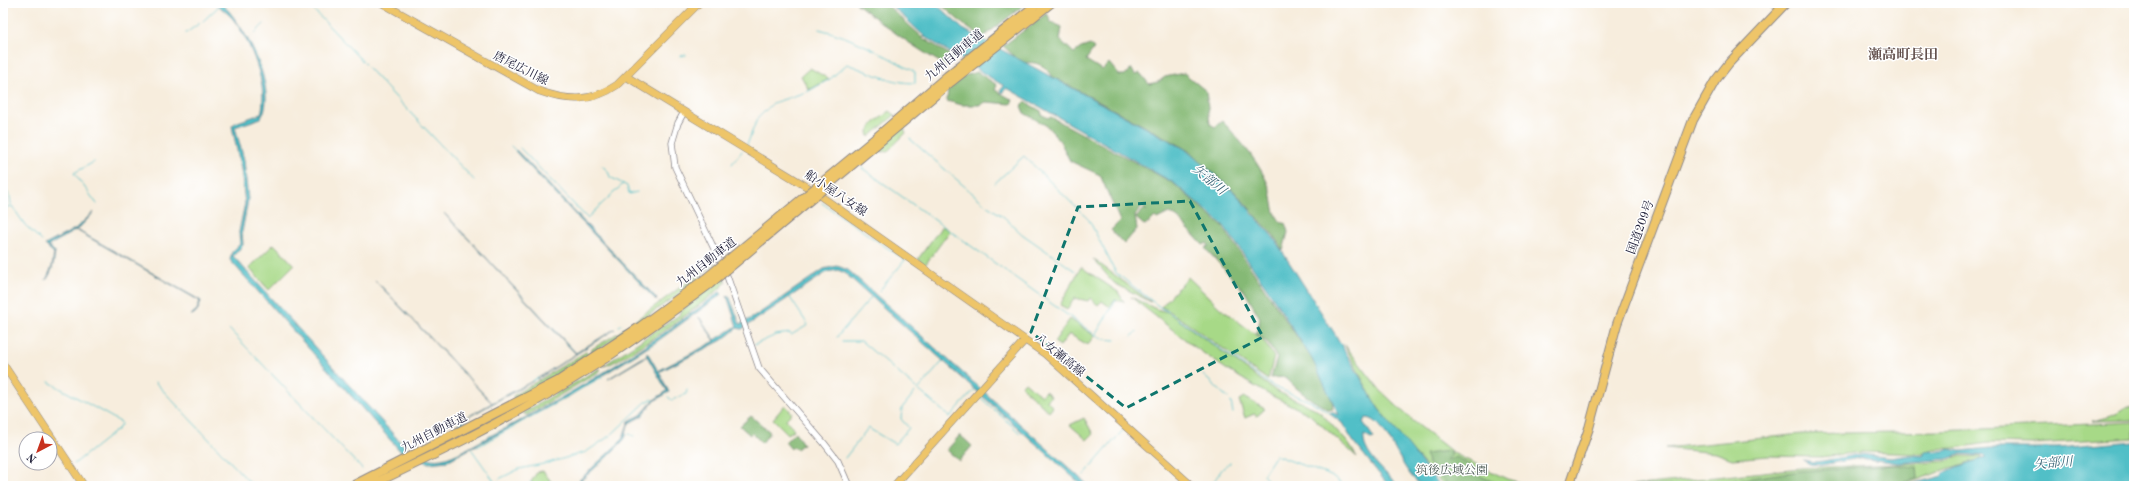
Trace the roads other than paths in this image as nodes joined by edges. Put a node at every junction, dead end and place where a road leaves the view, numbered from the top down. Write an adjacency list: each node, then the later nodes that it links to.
1 (382, 3): 7 (main road, 唐尾広川線)
2 (699, 3): 7 (main road, 唐尾広川線)
3 (1038, 3): 9 (highway, 九州自動車道)
4 (1051, 3): 9 (highway, 九州自動車道)
5 (1770, 3): 6 (main road)
6 (1784, 4): 19 (highway, 国道209号)
7 (627, 77): 8 (main road, 船小屋八女線)
8 (684, 112): 10 (main road, 船小屋八女線); 16 (street)
9 (894, 126): 12 (highway, 九州自動車道, bridge)
10 (1025, 340): 17 (main road, 八女瀬高線); 18 (main road, 八女瀬高線)
11 (3, 364): 13 (main road)
12 (405, 464): 14 (highway, 九州自動車道); 15 (highway, 九州自動車道)
13 (84, 486)
14 (352, 486)
15 (368, 486)
16 (849, 486)
17 (894, 486)
18 (1192, 486)
19 (1569, 486)

